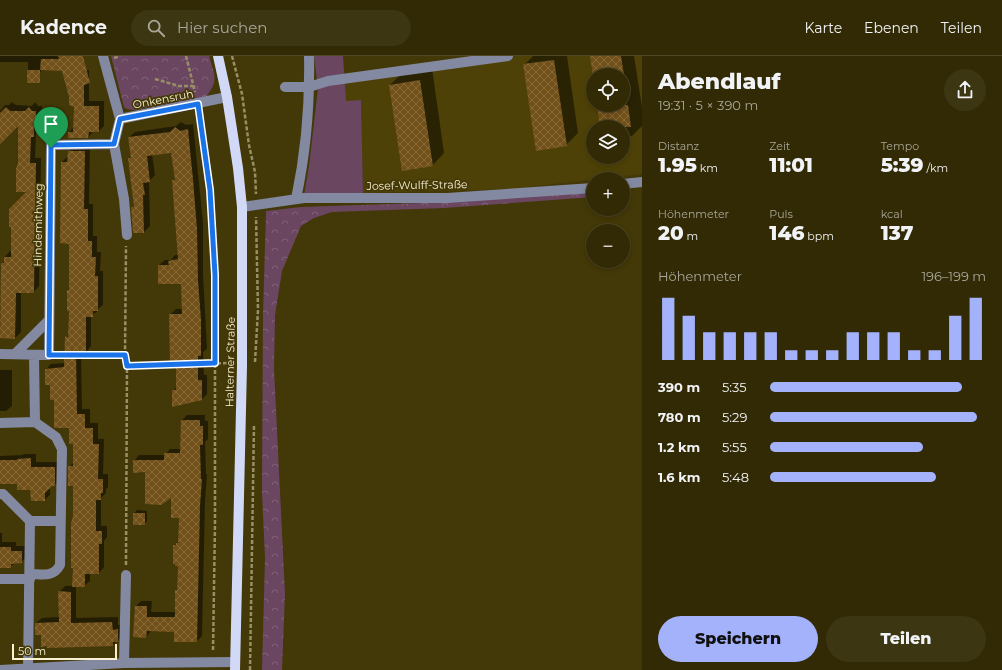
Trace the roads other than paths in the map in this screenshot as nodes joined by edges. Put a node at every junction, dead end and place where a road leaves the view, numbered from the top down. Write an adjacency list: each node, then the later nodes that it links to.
1 (102, 56): 8 (street, Onkensruh)
2 (218, 56): 7 (main road, Halterner Straße)
3 (309, 56): 6 (street)
4 (508, 56): 6 (street)
5 (285, 87): 6 (street)
6 (309, 87): 13 (street)
7 (227, 97): 8 (street, Onkensruh); 14 (main road, Halterner Straße)
8 (120, 119): 9 (street)
9 (114, 144): 15 (street); 16 (street, Hindemithweg)
10 (642, 182): 11 (street)
11 (630, 183)
12 (586, 188): 13 (street, Josef-Wulff-Straße)
13 (296, 199): 14 (street, Josef-Wulff-Straße)
14 (242, 207): 29 (main road, Halterner Straße)
15 (127, 235)
16 (49, 320): 18 (street); 19 (street, Hindemithweg)
17 (0, 354): 18 (street)
18 (15, 354): 19 (street)
19 (34, 355): 20 (street)
20 (35, 422): 21 (street); 23 (street)
21 (0, 423)
22 (0, 494): 24 (street)
23 (60, 520): 24 (street); 26 (street)
24 (30, 521): 26 (street)
25 (126, 575): 28 (street)
26 (30, 577): 27 (street); 30 (street)
27 (0, 579)
28 (124, 664): 29 (street); 30 (street)
29 (235, 666)
30 (28, 669): 31 (street)
31 (0, 670)

